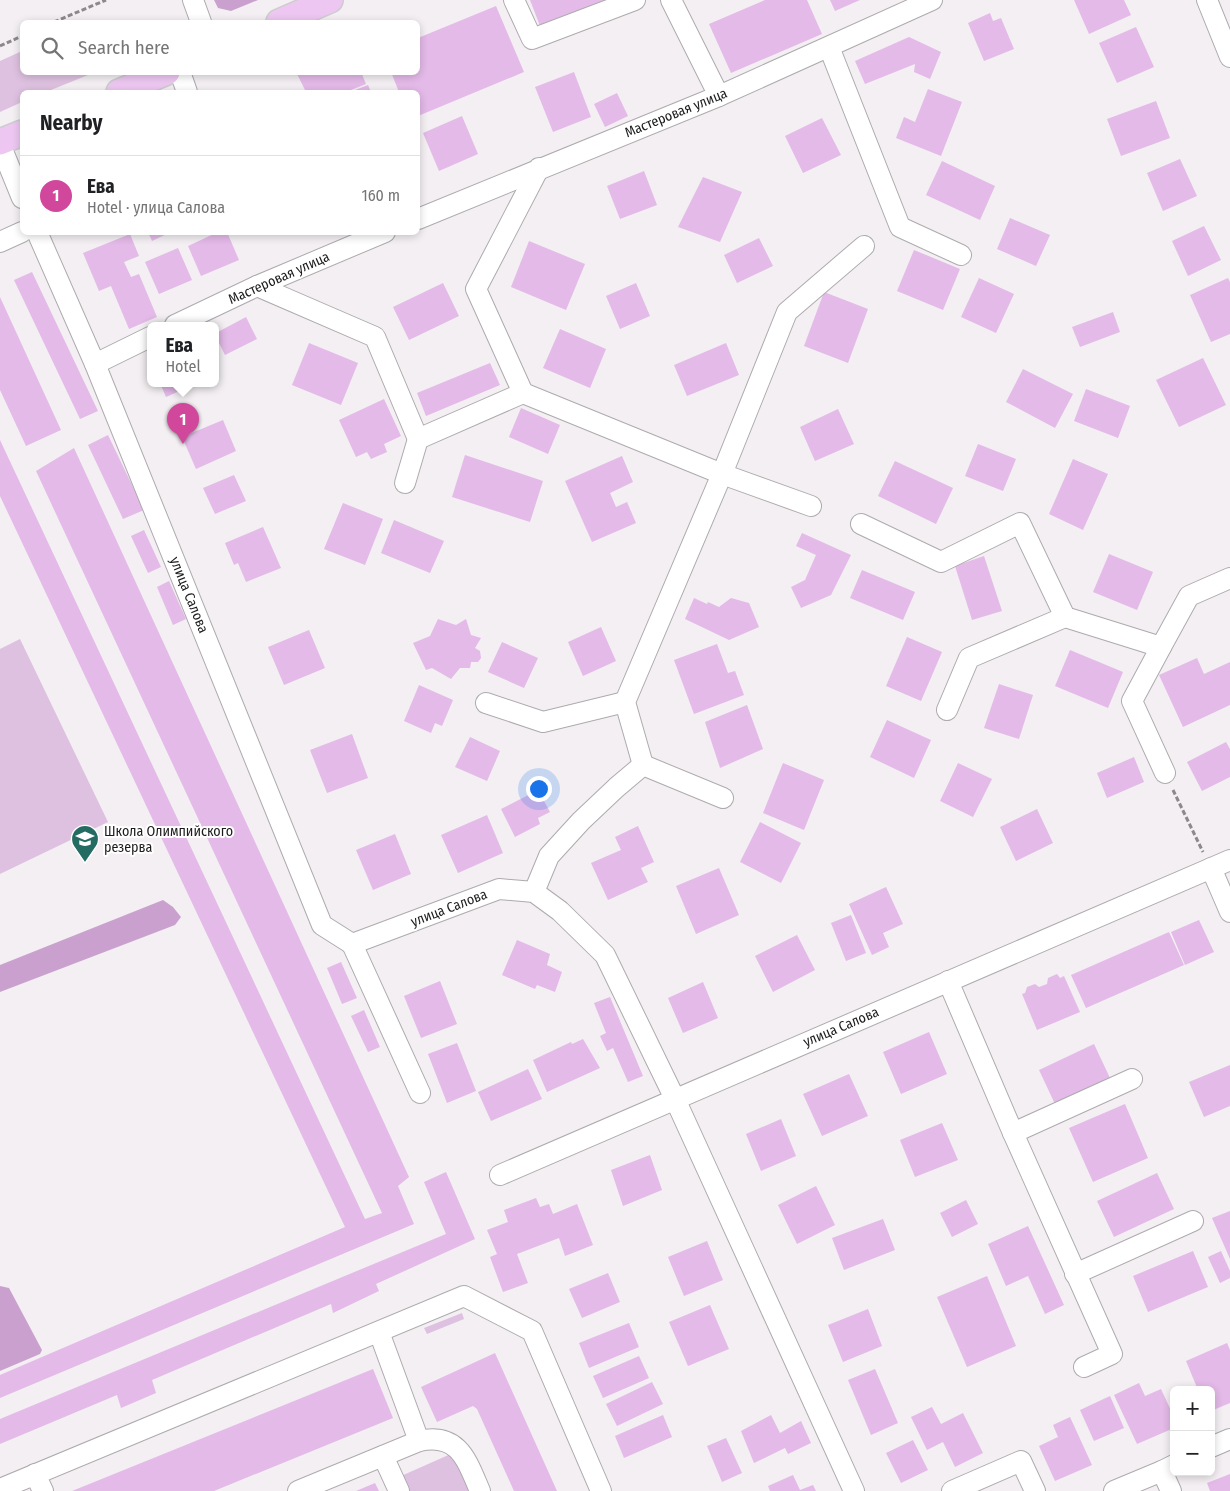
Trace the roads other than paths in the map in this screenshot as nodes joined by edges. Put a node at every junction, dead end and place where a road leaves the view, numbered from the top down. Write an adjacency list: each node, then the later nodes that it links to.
1 (193, 0): 8 (street)
2 (330, 0): 9 (main road)
3 (514, 0): 4 (street)
4 (635, 0)
5 (671, 0): 16 (street)
6 (932, 0): 10 (street, Мастеровая улица)
7 (1207, 0): 11 (street)
8 (200, 20)
9 (284, 20)
10 (829, 47): 16 (street, Мастеровая улица); 27 (street)
11 (1230, 57)
12 (160, 75): 14 (main road)
13 (181, 75): 15 (street)
14 (124, 90)
15 (186, 90)
16 (719, 96): 19 (street, Мастеровая улица)
17 (20, 134): 18 (main road)
18 (0, 143): 20 (street)
19 (539, 168): 21 (street, Мастеровая улица); 32 (street)
20 (20, 193)
21 (420, 218)
22 (20, 233): 25 (street)
23 (38, 235): 31 (street, улица Салова)
24 (378, 235): 28 (street, Мастеровая улица)
25 (0, 242)
26 (864, 246): 34 (street)
27 (961, 255)
28 (258, 286): 29 (street, Мастеровая улица); 33 (street)
29 (181, 322)
30 (147, 338): 31 (street)
31 (95, 364): 51 (street, улица Салова)
32 (523, 394): 33 (street); 34 (street)
33 (418, 439): 35 (street)
34 (722, 474): 36 (street); 42 (street)
35 (404, 483)
36 (811, 506)
37 (861, 524): 39 (street)
38 (1230, 578): 40 (street)
39 (1065, 617): 40 (street); 43 (street)
40 (1161, 647): 45 (street)
41 (486, 702): 42 (street)
42 (625, 702): 44 (street)
43 (947, 710)
44 (643, 765): 46 (street); 49 (street)
45 (1165, 773)
46 (723, 798)
47 (1230, 860): 48 (street, улица Салова)
48 (1211, 868): 50 (street); 52 (street, улица Салова)
49 (534, 892): 51 (street, улица Салова); 55 (street)
50 (1230, 912)
51 (352, 944): 54 (street)
52 (948, 981): 55 (street, улица Салова); 56 (street)
53 (1132, 1079): 56 (street)
54 (420, 1093)
55 (675, 1099): 57 (street, улица Салова); 73 (street)
56 (1013, 1133): 59 (street)
57 (500, 1175)
58 (1193, 1221): 59 (street)
59 (1075, 1274): 61 (street)
60 (379, 1332): 63 (street); 67 (street); 72 (street)
61 (1084, 1367)
62 (1230, 1439): 64 (street)
63 (419, 1441): 65 (street); 71 (street)
64 (1215, 1446)
65 (383, 1456): 69 (street); 70 (street)
66 (1168, 1468): 76 (street); 77 (street)
67 (39, 1482): 68 (street)
68 (0, 1489)
69 (298, 1491)
70 (399, 1491)
71 (480, 1491)
72 (601, 1491)
73 (854, 1491)
74 (952, 1491): 75 (street)
75 (1034, 1491)
76 (1114, 1491)
77 (1171, 1491)

